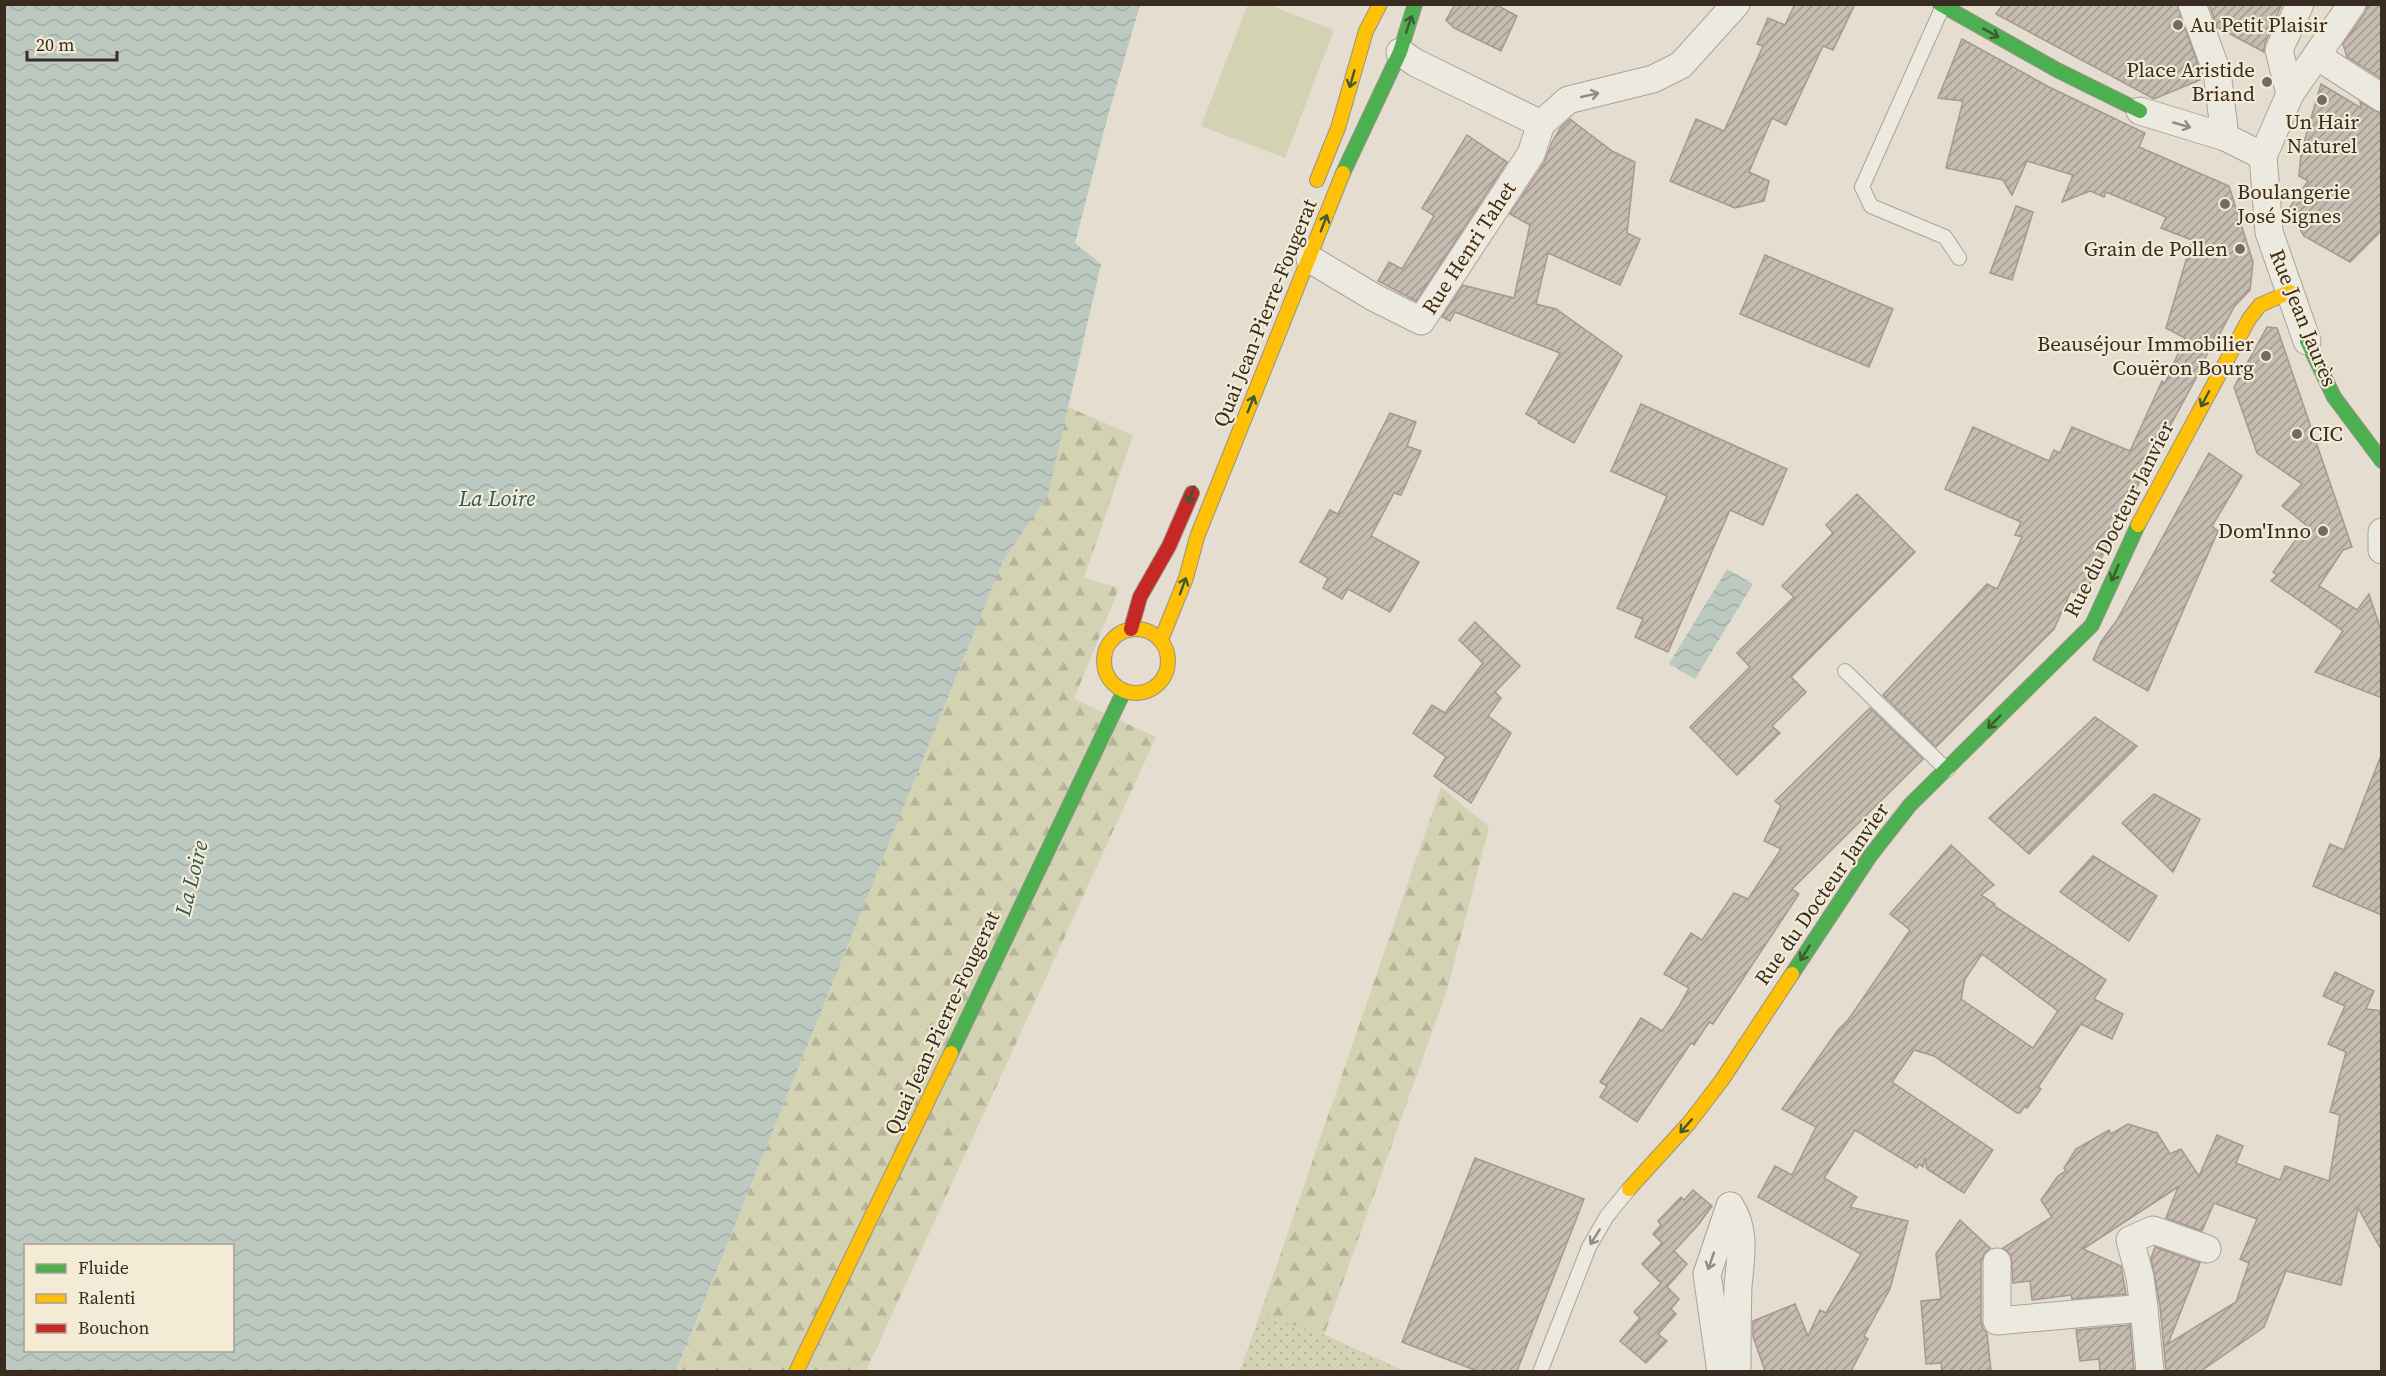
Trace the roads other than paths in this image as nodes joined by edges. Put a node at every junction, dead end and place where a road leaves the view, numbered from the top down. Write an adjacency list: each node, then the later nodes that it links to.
1 (1380, 4): 16 (main road, Quai Jean-Pierre-Fougerat, one-way to 16)
2 (1415, 4): 8 (main road, Quai Jean-Pierre-Fougerat, one-way to 2)
3 (1736, 4): 13 (street, one-way to 3)
4 (2192, 4): 14 (street)
5 (2300, 4): 10 (street)
6 (2352, 4): 9 (street)
7 (1941, 5): 12 (main road, one-way to 12); 17 (lane)
8 (1400, 52): 13 (street); 18 (main road, Quai Jean-Pierre-Fougerat, one-way to 8)
9 (2317, 56): 10 (street); 11 (street)
10 (2290, 94): 15 (street)
11 (2382, 98)
12 (2140, 111): 14 (street, one-way to 14)
13 (1541, 124): 18 (street, Rue Henri Tahet)
14 (2225, 137): 15 (street)
15 (2263, 156): 19 (street, Rue Jean Jaurès)
16 (1311, 193)
17 (1959, 258)
18 (1310, 259): 26 (main road, Quai Jean-Pierre-Fougerat, one-way to 18)
19 (2290, 292): 20 (street, Rue Jean Jaurès); 29 (main road, Rue du Docteur Janvier, one-way to 29)
20 (2307, 341): 21 (main road, Rue Jean Jaurès)
21 (2382, 461)
22 (1198, 477): 25 (main road, one-way to 25)
23 (2382, 532): 24 (street)
24 (2382, 550)
25 (1131, 629): 26 (main road); 28 (main road)
26 (1161, 640): 28 (main road)
27 (1845, 671): 29 (lane)
28 (1124, 691): 34 (main road, Quai Jean-Pierre-Fougerat)
29 (1947, 770): 30 (main road, Rue du Docteur Janvier, one-way to 30)
30 (1629, 1190): 35 (lane, Rue du Docteur Janvier, one-way to 35)
31 (2207, 1248): 33 (street)
32 (1997, 1262): 33 (street)
33 (2144, 1308): 38 (street)
34 (796, 1371)
35 (1540, 1371)
36 (1721, 1371): 37 (street, one-way to 36)
37 (1737, 1371)
38 (2150, 1371)

